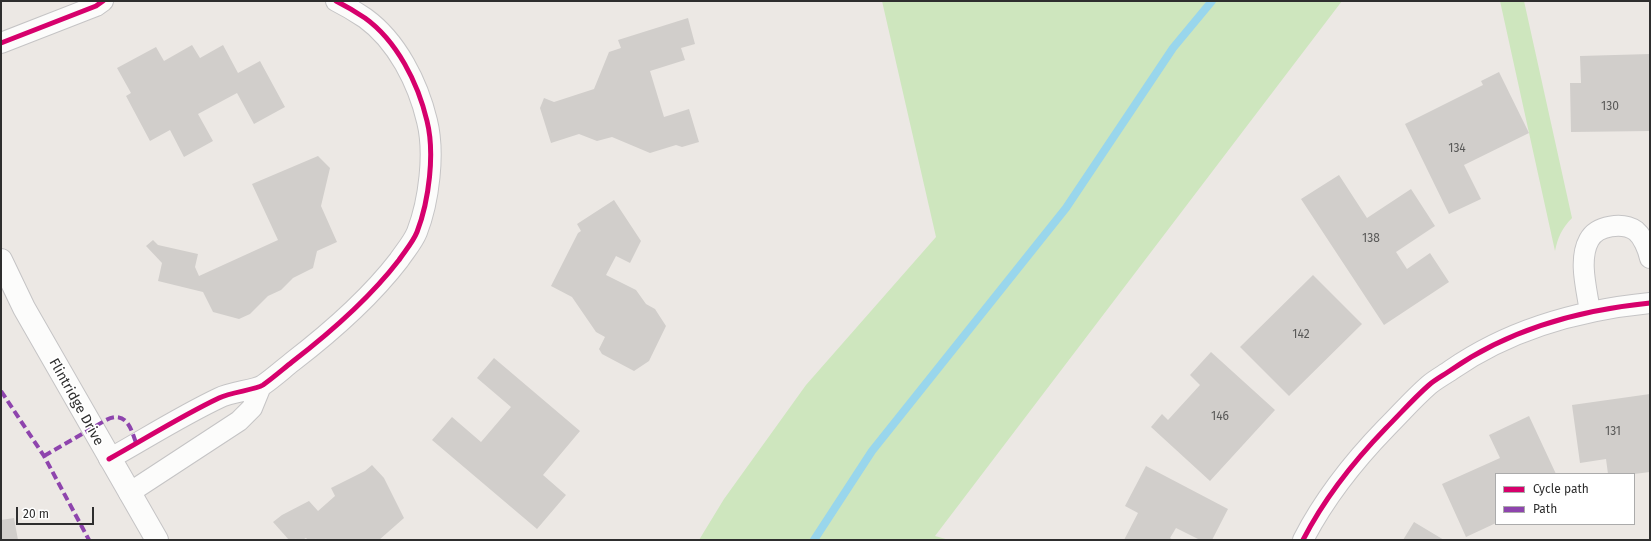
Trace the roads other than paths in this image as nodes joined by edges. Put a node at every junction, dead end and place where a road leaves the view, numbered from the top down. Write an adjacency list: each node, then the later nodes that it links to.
1 (103, 1): 3 (street)
2 (336, 1): 8 (street)
3 (1, 43)
4 (1650, 258): 7 (street)
5 (1, 260): 9 (street, Flintridge Drive)
6 (1650, 303): 7 (street)
7 (1590, 312): 12 (street)
8 (261, 386): 9 (street); 10 (street)
9 (109, 459): 10 (street, Flintridge Drive)
10 (129, 493): 11 (street, Flintridge Drive)
11 (157, 540)
12 (1304, 540)

